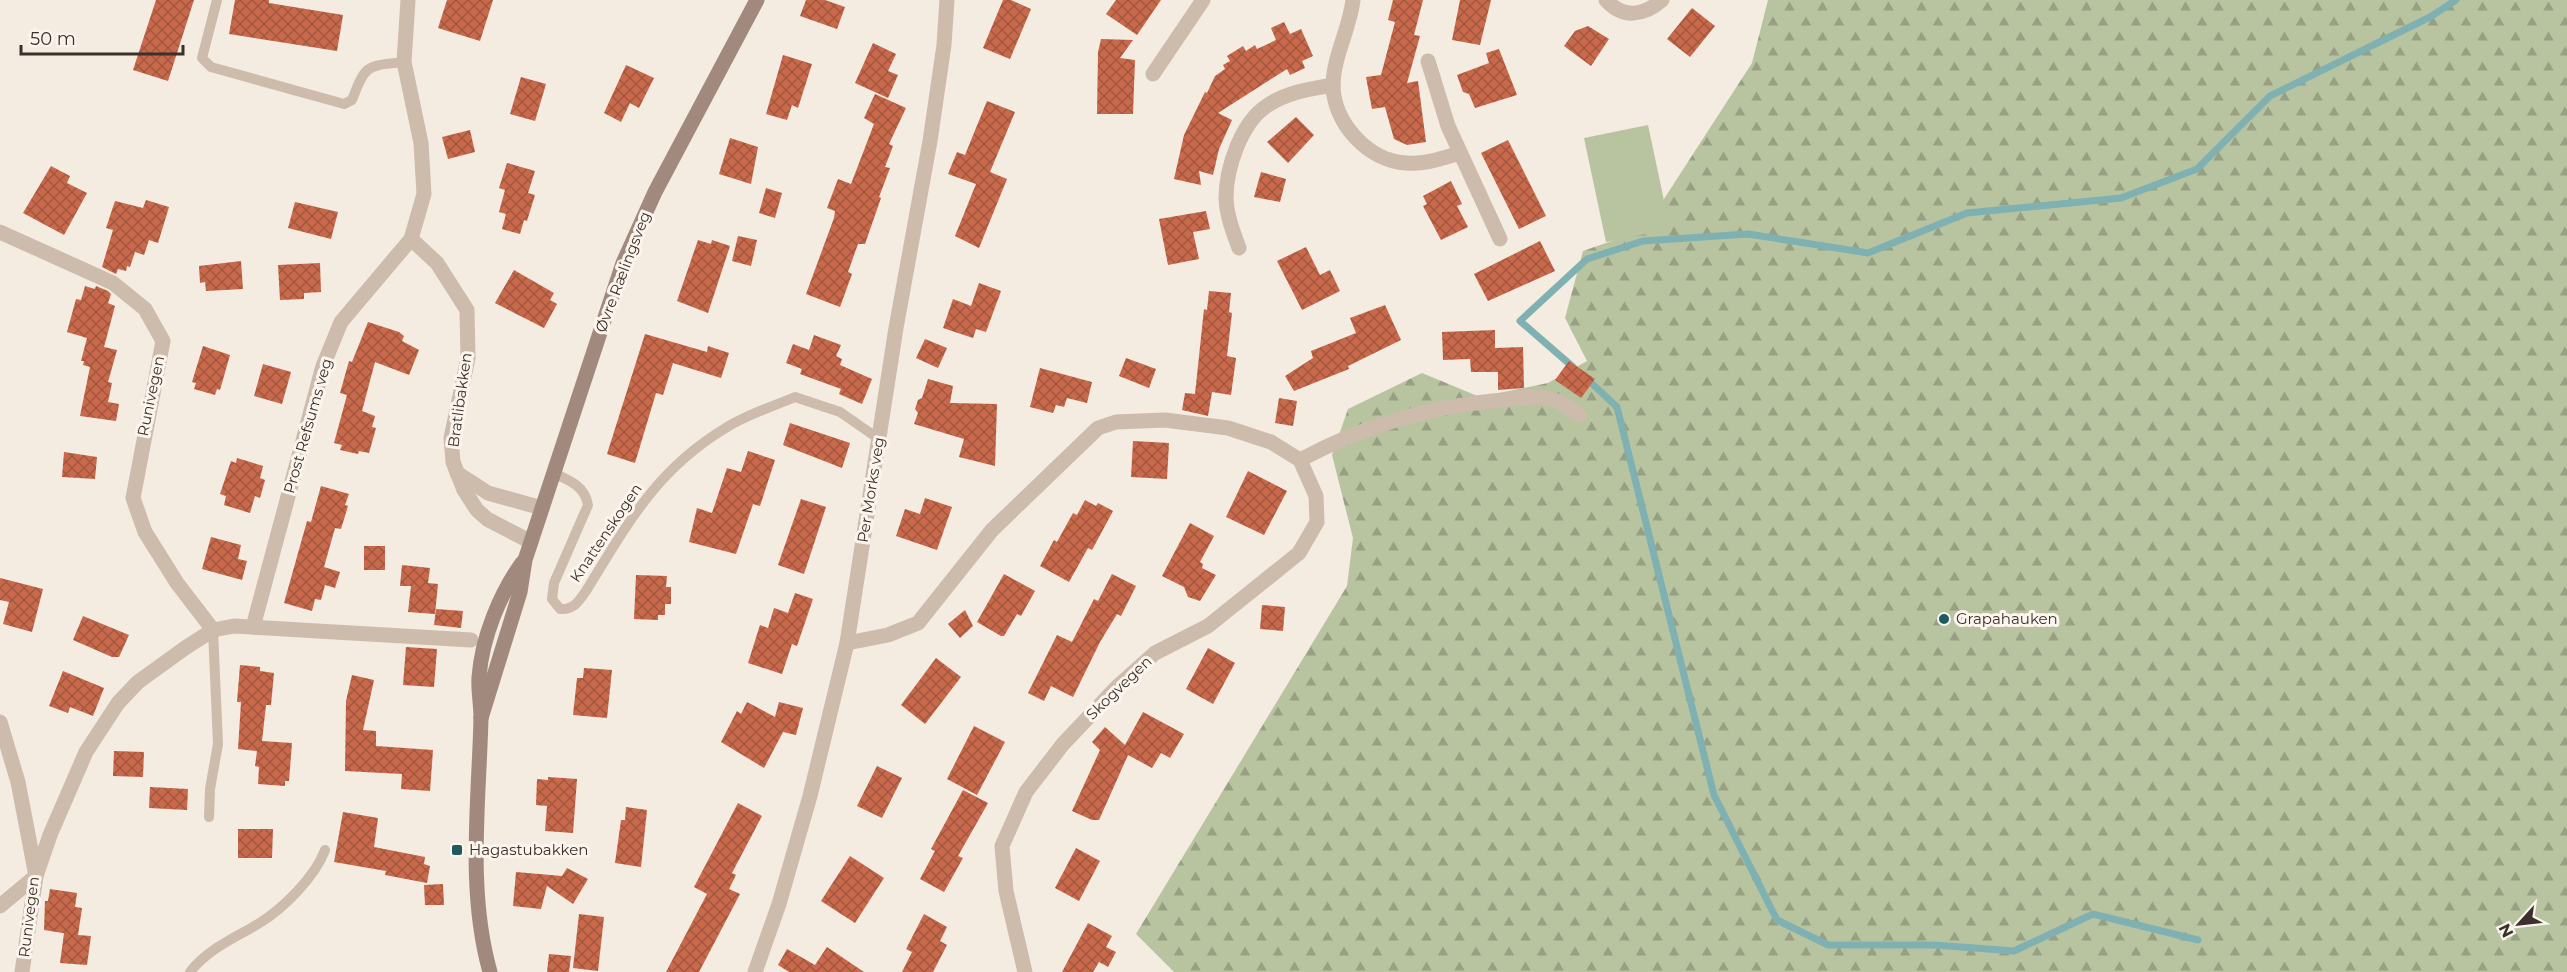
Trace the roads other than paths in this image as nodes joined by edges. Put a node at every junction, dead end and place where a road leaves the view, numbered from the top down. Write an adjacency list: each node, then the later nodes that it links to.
1 (217, 0): 10 (lane)
2 (408, 0): 10 (street, Prost Refsums veg)
3 (757, 0): 22 (main road, Øvre Rælingsveg)
4 (947, 0): 19 (street, Per Morks veg)
5 (1203, 0): 11 (street)
6 (1353, 0): 12 (street)
7 (1606, 0): 8 (street)
8 (1662, 0)
9 (1428, 61): 13 (street)
10 (404, 62): 15 (street, Prost Refsums veg)
11 (1153, 74)
12 (1333, 85): 13 (street); 17 (street)
13 (1460, 153): 16 (street)
14 (0, 232): 26 (street, Runivegen)
15 (411, 239): 21 (street, Bratlibakken); 25 (street, Prost Refsums veg)
16 (1500, 239)
17 (1239, 248)
18 (1580, 415): 20 (street)
19 (879, 440): 22 (lane, Knattenskogen); 28 (street, Per Morks veg)
20 (1300, 460): 28 (street); 38 (street, Skogvegen)
21 (457, 473): 23 (street); 24 (street, Bratlibakken)
22 (553, 473): 23 (main road, Øvre Rælingsveg)
23 (542, 508): 24 (main road, Øvre Rælingsveg)
24 (531, 542): 36 (main road, Øvre Rælingsveg)
25 (253, 627): 26 (street); 27 (street)
26 (213, 630): 30 (lane); 32 (street)
27 (471, 640)
28 (847, 643): 37 (street, Per Morks veg)
29 (0, 722): 32 (street, Runivegen)
30 (209, 817)
31 (325, 850): 35 (lane)
32 (36, 876): 33 (street); 34 (street, Runivegen)
33 (0, 906)
34 (22, 972)
35 (190, 972)
36 (490, 972)
37 (755, 972)
38 (1025, 972)

